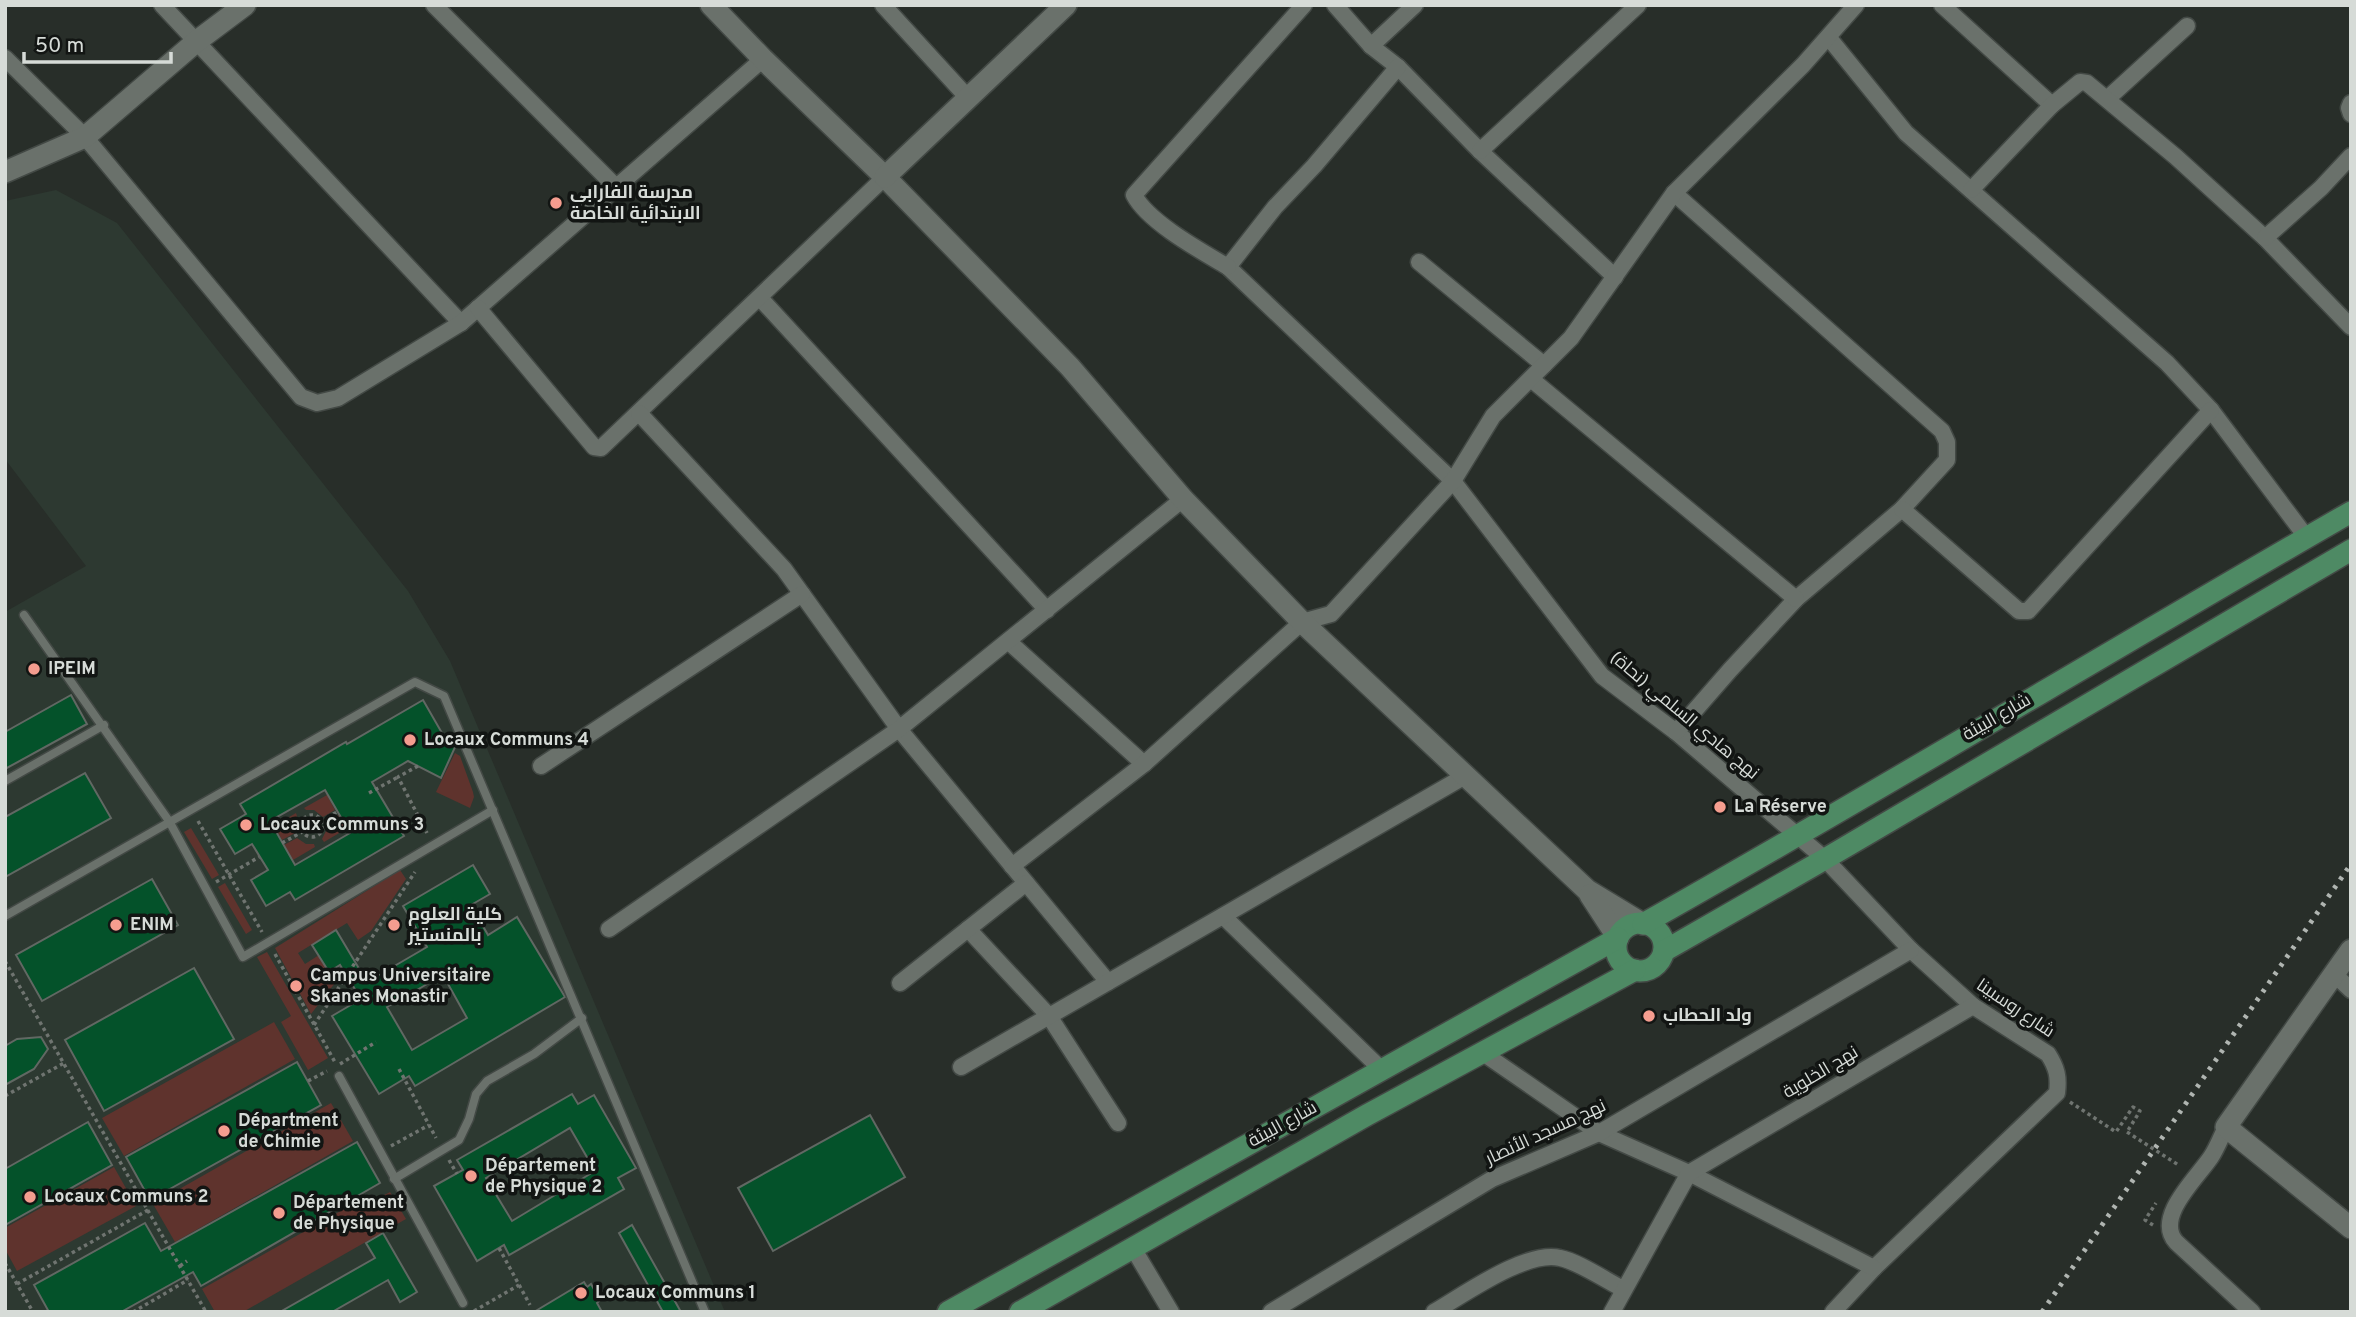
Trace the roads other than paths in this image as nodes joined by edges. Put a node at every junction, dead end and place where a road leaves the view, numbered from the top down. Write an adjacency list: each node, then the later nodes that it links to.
1 (162, 5): 15 (street)
2 (245, 5): 15 (street)
3 (434, 5): 30 (street)
4 (711, 5): 18 (street)
5 (883, 5): 20 (street)
6 (1066, 5): 20 (street)
7 (1304, 5): 35 (street, نهج هادي السلمي (نحاة))
8 (1335, 5): 16 (street)
9 (1415, 5): 16 (street)
10 (1638, 5): 26 (street)
11 (1942, 5): 23 (street)
12 (1855, 6): 14 (street)
13 (2187, 26): 21 (street)
14 (1829, 38): 31 (street); 32 (street)
15 (197, 41): 25 (street); 39 (street)
16 (1371, 46): 19 (street)
17 (5, 58): 25 (street)
18 (763, 59): 29 (street); 30 (street)
19 (1398, 67): 26 (street); 35 (street)
20 (969, 99): 29 (street)
21 (2107, 99): 23 (street); 33 (street)
22 (2351, 103): 24 (street)
23 (2052, 105): 31 (street)
24 (2351, 114)
25 (85, 137): 28 (street); 39 (street)
26 (1480, 151): 36 (street)
27 (2351, 156): 33 (street)
28 (5, 172)
29 (885, 177): 37 (street); 46 (street)
30 (615, 186): 38 (street)
31 (1971, 190): 43 (street)
32 (1674, 193): 36 (street); 47 (street)
33 (2265, 238): 40 (street)
34 (1419, 262): 41 (street)
35 (1228, 267): 45 (street, نهج هادي السلمي (نحاة))
36 (1615, 277): 41 (street)
37 (760, 298): 44 (street); 53 (street)
38 (478, 308): 39 (street); 44 (street)
39 (461, 323)
40 (2351, 327)
41 (1544, 365): 42 (street)
42 (1531, 379): 45 (street); 52 (street)
43 (2211, 410): 47 (street); 49 (street)
44 (639, 413): 51 (street)
45 (1453, 481): 55 (street); 59 (street, نهج هادي السلمي (نحاة))
46 (1183, 499): 53 (street); 55 (street)
47 (1902, 509): 52 (street)
48 (2351, 512): 49 (main road, شارع البيئة)
49 (2307, 537): 66 (main road, شارع البيئة)
50 (2351, 550): 67 (main road, شارع البيئة)
51 (802, 594): 58 (street); 61 (street)
52 (1796, 599): 59 (street)
53 (1047, 610): 56 (street)
54 (24, 615): 57 (lane)
55 (1302, 622): 60 (street); 62 (street)
56 (1008, 641): 58 (street); 60 (street)
57 (104, 725): 63 (lane); 65 (lane)
58 (899, 729): 68 (street); 74 (street)
59 (1676, 732): 66 (street, نهج هادي السلمي (نحاة))
60 (1144, 764): 68 (street)
61 (541, 766)
62 (1465, 776): 70 (street); 72 (street)
63 (5, 781)
64 (494, 810): 65 (lane); 65 (lane); 87 (lane)
65 (169, 821): 71 (lane)
66 (1797, 837): 67 (street, شارع روسبينا); 73 (main road, شارع البيئة)
67 (1825, 859): 77 (street, شارع روسبينا); 79 (main road, شارع البيئة)
68 (1012, 866): 69 (street)
69 (1026, 883): 75 (street); 82 (street)
70 (1587, 890): 73 (street); 76 (street)
71 (5, 916)
72 (1223, 916): 82 (street); 90 (street)
73 (1643, 923): 76 (main road, شارع البيئة); 79 (main road)
74 (609, 929)
75 (968, 929): 83 (street); 86 (street)
76 (1618, 939): 80 (main road); 90 (main road, شارع البيئة)
77 (1911, 950): 85 (street, شارع روسبينا); 94 (street, نهج مسجد الأنصار)
78 (2351, 950): 81 (street)
79 (1664, 951): 80 (main road, شارع البيئة)
80 (1634, 970): 88 (main road, شارع البيئة)
81 (2334, 974): 84 (street); 93 (street)
82 (1108, 982): 86 (street)
83 (900, 983)
84 (2351, 990)
85 (1973, 1006): 95 (street, نهج الخلوية); 99 (street, شارع روسبينا)
86 (1049, 1016): 89 (street); 92 (street)
87 (582, 1018): 96 (lane); 102 (lane)
88 (1483, 1052): 94 (street); 98 (main road, شارع البيئة)
89 (961, 1067)
90 (1382, 1070): 103 (main road, شارع البيئة)
91 (339, 1076): 96 (lane)
92 (1118, 1123)
93 (2226, 1127): 97 (street); 110 (street)
94 (1599, 1133): 95 (street); 106 (street, نهج مسجد الأنصار)
95 (1689, 1173): 99 (street); 100 (street)
96 (394, 1179): 101 (lane)
97 (2350, 1225)
98 (1133, 1248): 104 (main road, شارع البيئة); 105 (street)
99 (1874, 1268): 109 (street)
100 (1623, 1289): 107 (street); 108 (street)
101 (463, 1303)
102 (705, 1312)
103 (948, 1312)
104 (1020, 1312)
105 (1171, 1312)
106 (1270, 1312)
107 (1434, 1312)
108 (1612, 1312)
109 (1833, 1312)
110 (2252, 1312)

